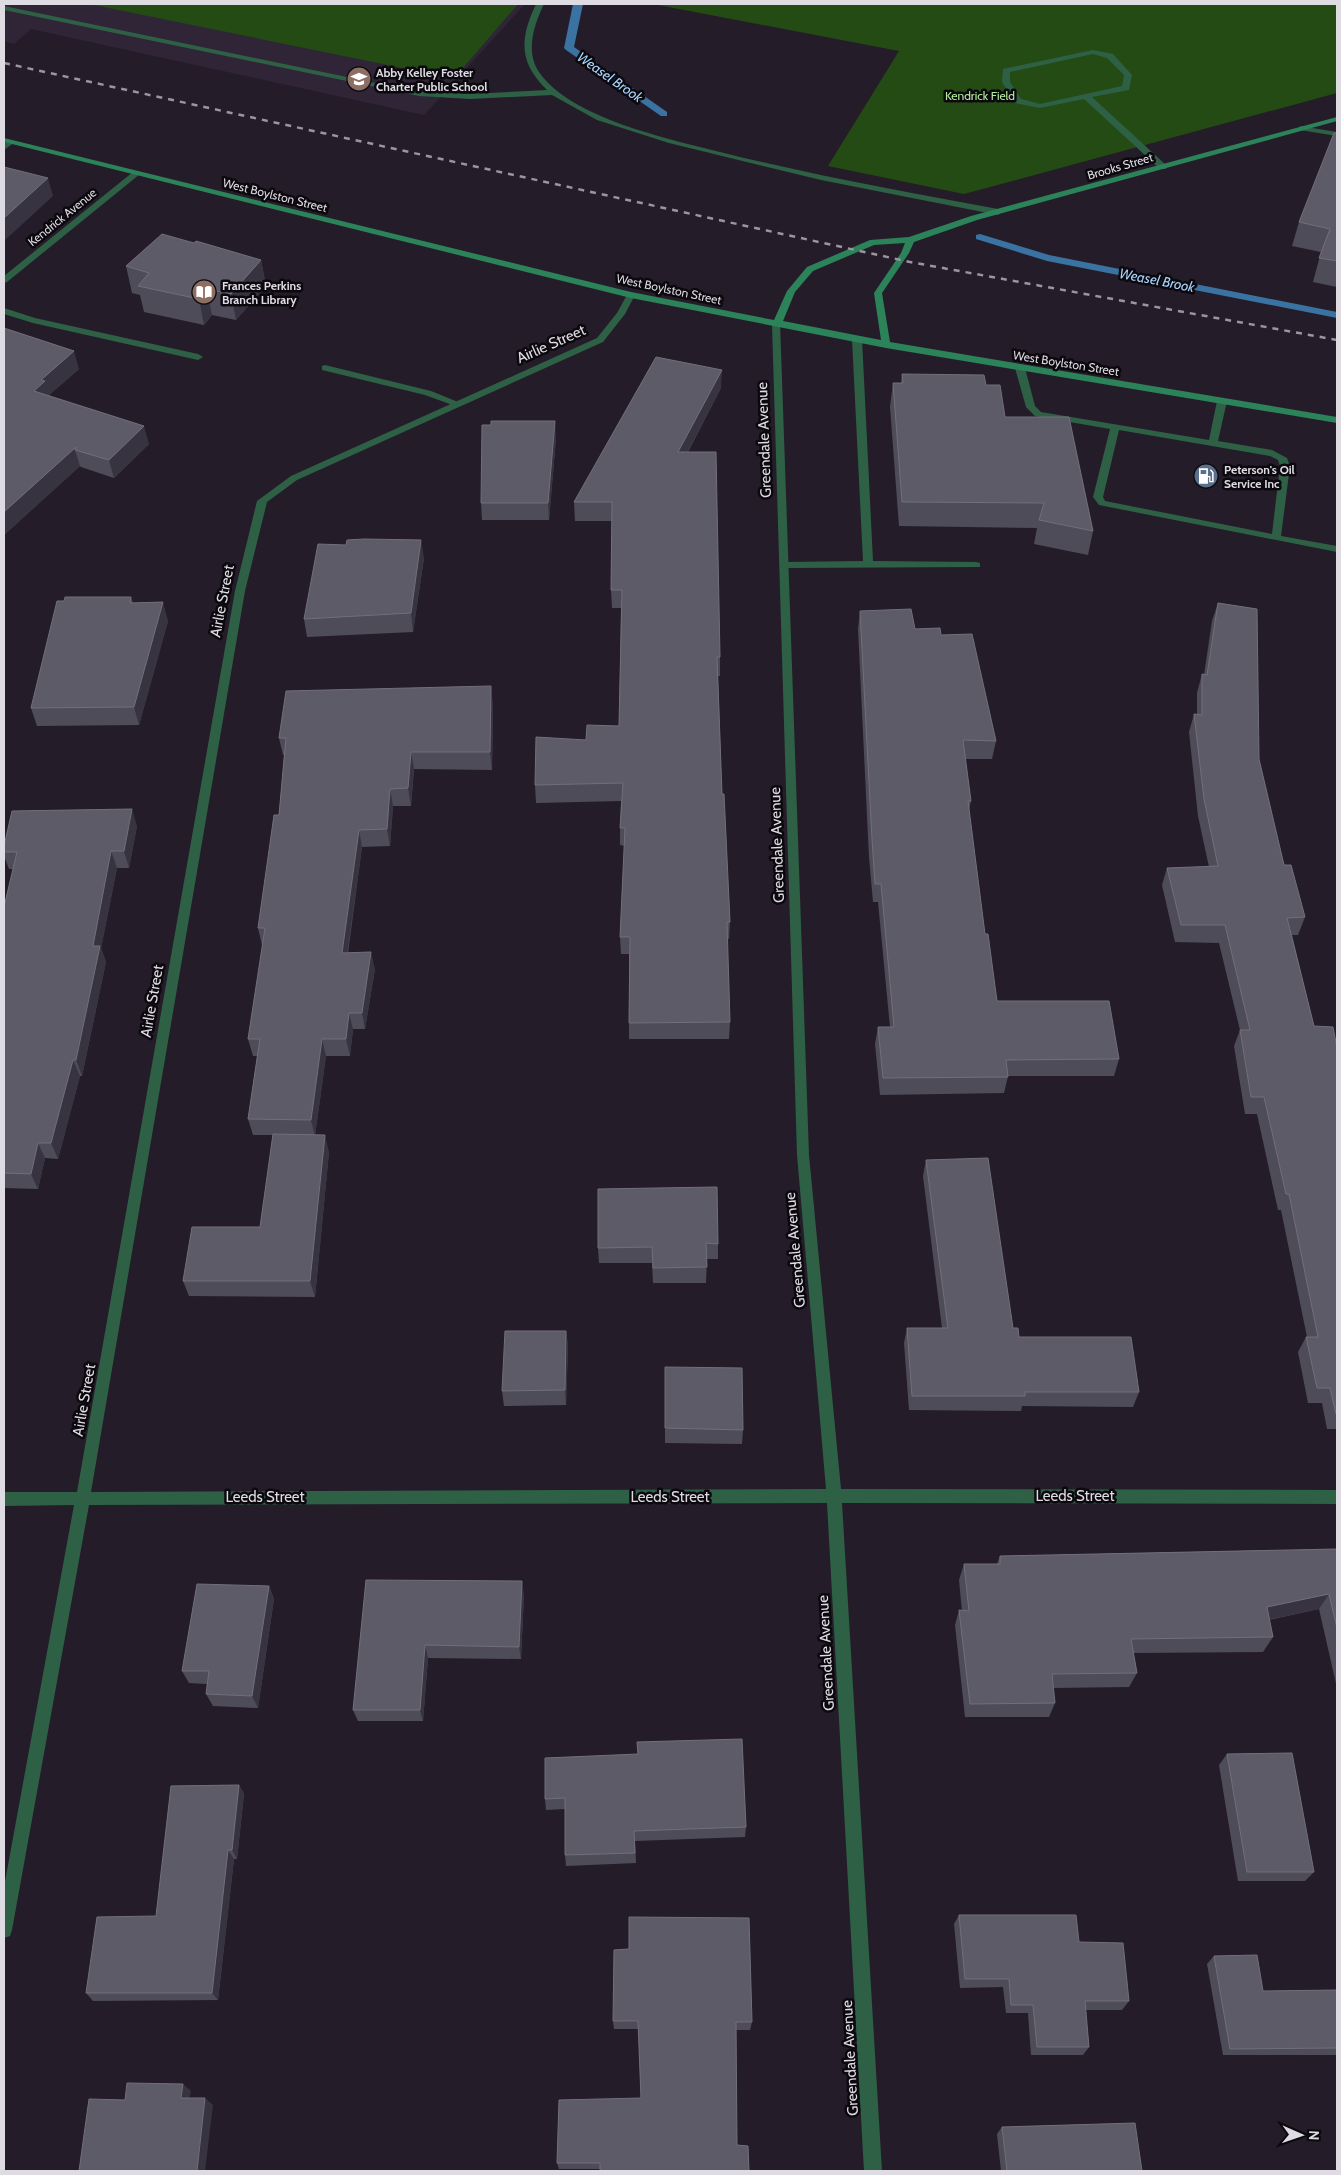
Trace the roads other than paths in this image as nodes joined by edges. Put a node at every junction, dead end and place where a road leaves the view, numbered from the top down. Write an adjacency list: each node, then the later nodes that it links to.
1 (540, 4): 3 (street)
2 (4, 8): 3 (street)
3 (554, 92): 11 (street)
4 (1086, 96): 4 (street); 9 (street)
5 (1337, 119): 6 (main road, Brooks Street)
6 (1303, 128): 7 (street); 9 (main road, Brooks Street)
7 (1337, 134)
8 (6, 144): 10 (main road, West Boylston Street)
9 (1163, 166): 11 (main road, Brooks Street)
10 (136, 174): 13 (street, Kendrick Avenue); 14 (main road, West Boylston Street)
11 (998, 212): 12 (main road, Brooks Street)
12 (910, 240): 16 (main road, Brooks Street); 18 (main road)
13 (4, 280)
14 (631, 295): 16 (main road, West Boylston Street); 23 (street, Airlie Street)
15 (4, 311): 19 (street)
16 (777, 324): 17 (main road, West Boylston Street); 30 (street, Greendale Avenue)
17 (856, 339): 18 (main road, West Boylston Street); 29 (street)
18 (886, 345): 21 (main road, West Boylston Street)
19 (198, 357)
20 (325, 368): 23 (street)
21 (1020, 368): 22 (main road, West Boylston Street); 25 (street)
22 (1222, 400): 24 (main road, West Boylston Street); 26 (street)
23 (458, 404): 34 (street, Airlie Street)
24 (1337, 420)
25 (1115, 428): 26 (street); 27 (street)
26 (1213, 444): 27 (street)
27 (1276, 538): 28 (street)
28 (1337, 549)
29 (868, 564): 30 (street); 31 (street)
30 (785, 565): 32 (street, Greendale Avenue)
31 (976, 565)
32 (834, 1496): 33 (street, Leeds Street); 34 (street, Leeds Street); 37 (street, Greendale Avenue)
33 (1337, 1497)
34 (83, 1498): 35 (street, Leeds Street); 36 (street, Airlie Street)
35 (4, 1499)
36 (4, 1930)
37 (873, 2171)

